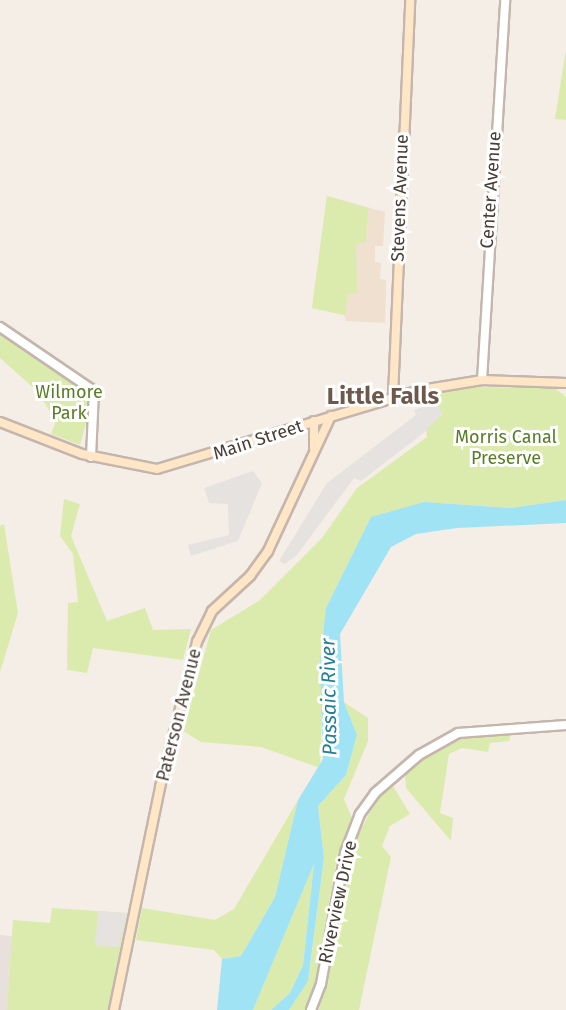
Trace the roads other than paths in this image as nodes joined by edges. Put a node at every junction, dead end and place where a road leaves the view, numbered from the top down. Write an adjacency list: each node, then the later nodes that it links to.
1 (411, 0): 6 (main road, Stevens Avenue)
2 (505, 0): 4 (street, Center Avenue)
3 (0, 327): 11 (street)
4 (482, 380): 5 (main road, Main Street); 6 (main road, Main Street)
5 (566, 383)
6 (393, 396): 7 (main road, Main Street)
7 (331, 416): 8 (main road, Main Street); 10 (main road, Paterson Avenue)
8 (314, 421): 10 (main road, Paterson Avenue); 11 (main road, Main Street)
9 (0, 422): 11 (main road, Main Street)
10 (313, 452): 13 (main road, Paterson Avenue)
11 (91, 457)
12 (566, 725): 14 (street, Riverview Drive)
13 (114, 1010)
14 (311, 1010)

